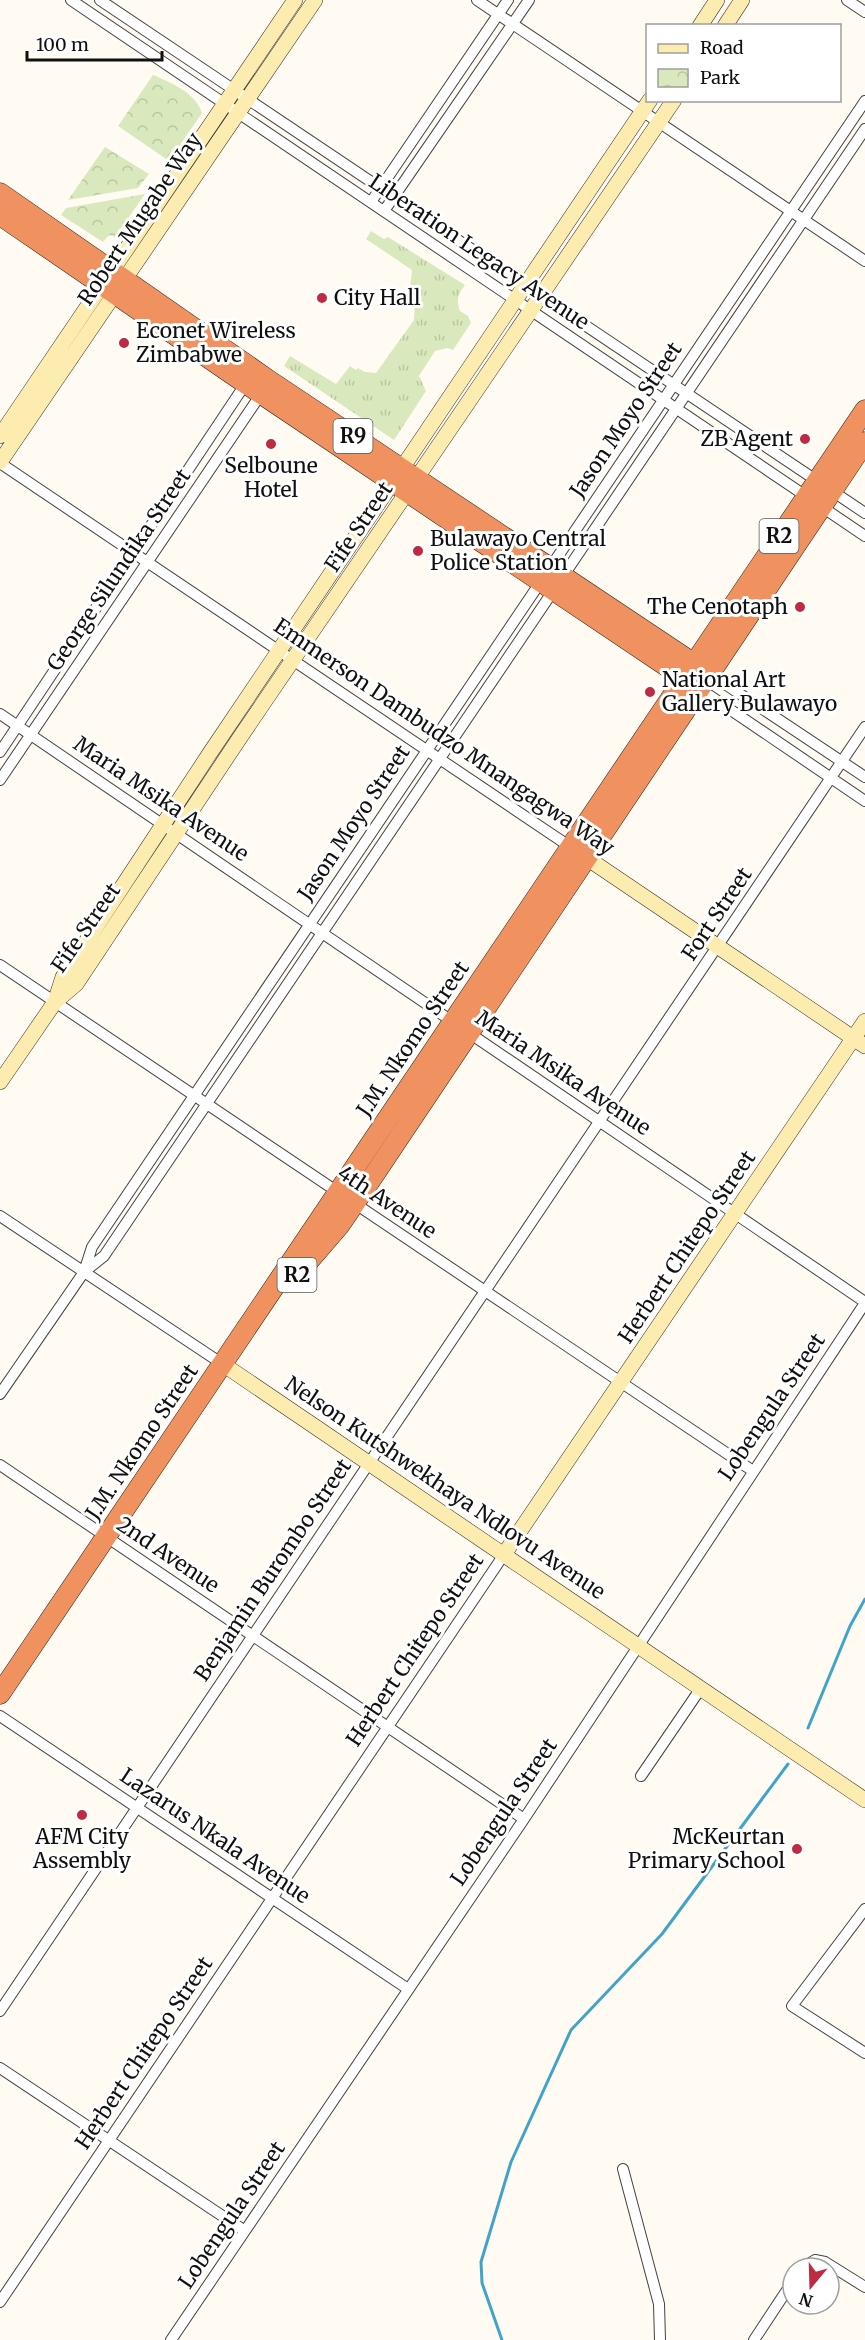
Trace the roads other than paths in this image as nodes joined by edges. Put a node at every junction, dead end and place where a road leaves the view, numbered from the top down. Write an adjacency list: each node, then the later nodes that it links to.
1 (295, 0): 17 (street, Robert Mugabe Way)
2 (315, 0): 18 (street, Robert Mugabe Way)
3 (477, 0): 12 (street)
4 (508, 0): 12 (street)
5 (529, 0): 14 (street)
6 (717, 0): 15 (street)
7 (742, 0): 16 (street)
8 (847, 0): 11 (street)
9 (76, 1): 13 (street, Liberation Legacy Avenue)
10 (105, 1): 13 (street); 17 (street, Liberation Legacy Avenue)
11 (865, 12)
12 (498, 14): 14 (street); 26 (street)
13 (98, 17): 21 (street, Liberation Legacy Avenue)
14 (513, 24): 22 (street); 28 (street)
15 (701, 24)
16 (725, 24)
17 (235, 89): 18 (street, Liberation Legacy Avenue); 21 (street, Robert Mugabe Way)
18 (248, 99): 23 (street, Robert Mugabe Way); 26 (street, Liberation Legacy Avenue)
19 (865, 101): 31 (street, Jason Moyo Street)
20 (673, 102): 24 (street, Fife Street)
21 (225, 104): 23 (street, Liberation Legacy Avenue); 35 (street, Robert Mugabe Way)
22 (646, 106): 24 (street); 36 (street, Fife Street)
23 (238, 113): 29 (street, Liberation Legacy Avenue); 35 (street, Robert Mugabe Way)
24 (659, 123): 31 (street); 37 (street, Fife Street)
25 (865, 129): 33 (street, Jason Moyo Street)
26 (381, 188): 28 (street, Liberation Legacy Avenue); 29 (street)
27 (0, 193): 35 (highway, R9)
28 (394, 196): 30 (street); 36 (street, Liberation Legacy Avenue)
29 (370, 202): 30 (street, Liberation Legacy Avenue)
30 (384, 211): 38 (street, Liberation Legacy Avenue)
31 (790, 211): 33 (street); 41 (street, Jason Moyo Street)
32 (0, 215): 35 (highway, R9)
33 (803, 220): 34 (street); 42 (street, Jason Moyo Street)
34 (865, 261)
35 (113, 283): 40 (highway, R9); 46 (street, Robert Mugabe Way); 48 (street, Robert Mugabe Way)
36 (525, 285): 37 (street, Liberation Legacy Avenue); 38 (street, Fife Street)
37 (541, 296): 39 (street, Fife Street); 41 (street, Liberation Legacy Avenue)
38 (515, 300): 39 (street, Liberation Legacy Avenue); 49 (street, Fife Street)
39 (531, 311): 43 (street, Liberation Legacy Avenue); 49 (street, Fife Street)
40 (258, 382): 49 (highway, R9); 53 (street, George Silundika Street); 54 (street, George Silundika Street)
41 (674, 385): 42 (street, Liberation Legacy Avenue); 43 (street, Jason Moyo Street)
42 (687, 393): 44 (street, Jason Moyo Street); 50 (street, Liberation Legacy Avenue)
43 (663, 400): 44 (street, Liberation Legacy Avenue); 55 (street, Jason Moyo Street)
44 (676, 409): 50 (street, Liberation Legacy Avenue); 55 (street, Jason Moyo Street)
45 (865, 410): 50 (highway, J.M. Nkomo Street / R2)
46 (0, 436)
47 (865, 442): 50 (highway, J.M. Nkomo Street / R2)
48 (0, 462): 53 (street, Emmerson Dambudzo Mnangagwa Way)
49 (405, 480): 55 (highway, R9); 56 (street, Fife Street); 57 (street, Fife Street)
50 (819, 494): 51 (street, Liberation Legacy Avenue); 52 (street, Liberation Legacy Avenue); 58 (highway, J.M. Nkomo Street / R2); 59 (highway, J.M. Nkomo Street / R2)
51 (865, 513)
52 (865, 536)
53 (132, 551): 54 (street, Emmerson Dambudzo Mnangagwa Way); 61 (street, George Silundika Street)
54 (148, 562): 56 (street, Emmerson Dambudzo Mnangagwa Way); 63 (street, George Silundika Street)
55 (552, 579): 58 (highway, R9); 64 (street, Jason Moyo Street); 66 (street, Jason Moyo Street)
56 (279, 651): 57 (street, Emmerson Dambudzo Mnangagwa Way); 72 (street, Fife Street)
57 (293, 660): 64 (street, Emmerson Dambudzo Mnangagwa Way); 73 (street, Fife Street)
58 (688, 670): 59 (highway, R9); 74 (highway, J.M. Nkomo Street / R2)
59 (705, 681): 67 (street); 68 (street); 75 (highway, J.M. Nkomo Street / R2)
60 (0, 714): 61 (street, Maria Msika Avenue)
61 (17, 726): 63 (street, Maria Msika Avenue); 65 (street, George Silundika Street)
62 (865, 727): 67 (street, Fort Street)
63 (31, 735): 70 (street, George Silundika Street); 72 (street, Maria Msika Avenue)
64 (427, 751): 66 (street, Emmerson Dambudzo Mnangagwa Way); 76 (street, Jason Moyo Street)
65 (0, 752)
66 (440, 759): 74 (street, Emmerson Dambudzo Mnangagwa Way); 77 (street, Jason Moyo Street)
67 (842, 761): 68 (street, Fort Street); 69 (street)
68 (831, 777): 71 (street); 78 (street, Fort Street)
69 (865, 777)
70 (0, 780)
71 (865, 801)
72 (163, 824): 73 (street, Maria Msika Avenue); 80 (street, Fife Street)
73 (177, 833): 76 (street, Maria Msika Avenue); 80 (street, Fife Street)
74 (568, 846): 75 (street, Emmerson Dambudzo Mnangagwa Way); 82 (highway, J.M. Nkomo Street / R2)
75 (587, 858): 78 (street, Emmerson Dambudzo Mnangagwa Way); 82 (highway, J.M. Nkomo Street / R2)
76 (310, 924): 77 (street, Maria Msika Avenue); 85 (street, Jason Moyo Street)
77 (323, 932): 82 (street, Maria Msika Avenue); 86 (street, Jason Moyo Street)
78 (718, 947): 83 (street, Emmerson Dambudzo Mnangagwa Way); 87 (street, Fort Street)
79 (0, 965): 80 (street, 4th Avenue)
80 (55, 1002): 84 (street); 85 (street, 4th Avenue)
81 (865, 1020): 83 (street, Herbert Chitepo Street)
82 (462, 1027): 87 (street, Maria Msika Avenue); 88 (highway, J.M. Nkomo Street / R2)
83 (859, 1042): 89 (street, Herbert Chitepo Street)
84 (0, 1082)
85 (194, 1096): 86 (street, 4th Avenue); 91 (street, Jason Moyo Street)
86 (207, 1104): 88 (street, 4th Avenue); 91 (street, Jason Moyo Street)
87 (601, 1122): 89 (street, Maria Msika Avenue); 92 (street, Benjamin Burombo Street)
88 (347, 1199): 92 (street, 4th Avenue); 94 (highway, J.M. Nkomo Street / R2)
89 (735, 1213): 93 (street, Maria Msika Avenue); 95 (street, Herbert Chitepo Street)
90 (0, 1215): 91 (street, Nelson Kutshwekhaya Ndlovu Avenue)
91 (84, 1272): 94 (street, Nelson Kutshwekhaya Ndlovu Avenue); 96 (street, Jason Moyo Street)
92 (485, 1292): 95 (street, 4th Avenue); 97 (street, Benjamin Burombo Street)
93 (865, 1303): 99 (street, Lobengula Street)
94 (226, 1367): 97 (street, Nelson Kutshwekhaya Ndlovu Avenue); 100 (highway, J.M. Nkomo Street / R2)
95 (621, 1382): 99 (street, 4th Avenue); 101 (street, Herbert Chitepo Street)
96 (0, 1394)
97 (370, 1461): 101 (street, Nelson Kutshwekhaya Ndlovu Avenue); 102 (street, Benjamin Burombo Street)
98 (0, 1465): 100 (street, 2nd Avenue)
99 (753, 1471): 103 (street, Lobengula Street)
100 (110, 1540): 102 (street, 2nd Avenue); 105 (highway, J.M. Nkomo Street / R2); 106 (highway, J.M. Nkomo Street / R2)
101 (505, 1553): 103 (street, Nelson Kutshwekhaya Ndlovu Avenue); 108 (street, Herbert Chitepo Street)
102 (252, 1635): 108 (street, 2nd Avenue); 111 (street, Benjamin Burombo Street)
103 (638, 1645): 104 (street, Nelson Kutshwekhaya Ndlovu Avenue); 112 (street, Lobengula Street)
104 (701, 1688): 109 (street); 110 (street, Nelson Kutshwekhaya Ndlovu Avenue)
105 (0, 1694)
106 (0, 1708)
107 (0, 1716): 111 (street, Lazarus Nkala Avenue)
108 (388, 1728): 112 (street, 2nd Avenue); 113 (street, Herbert Chitepo Street)
109 (641, 1776)
110 (865, 1800)
111 (137, 1807): 113 (street, Lazarus Nkala Avenue); 116 (street, Benjamin Burombo Street)
112 (524, 1819): 115 (street, Lobengula Street)
113 (273, 1898): 115 (street, Lazarus Nkala Avenue); 119 (street, Herbert Chitepo Street)
114 (865, 1909): 117 (street)
115 (408, 1989): 121 (street, Lobengula Street)
116 (0, 2012)
117 (865, 2053)
118 (0, 2068): 119 (street)
119 (110, 2141): 121 (street); 125 (street, Herbert Chitepo Street)
120 (623, 2169): 127 (street)
121 (245, 2231): 126 (street, Lobengula Street)
122 (841, 2272): 123 (street)
123 (865, 2287)
124 (781, 2300): 128 (street)
125 (0, 2302)
126 (171, 2340)
127 (660, 2340)
128 (754, 2340)

